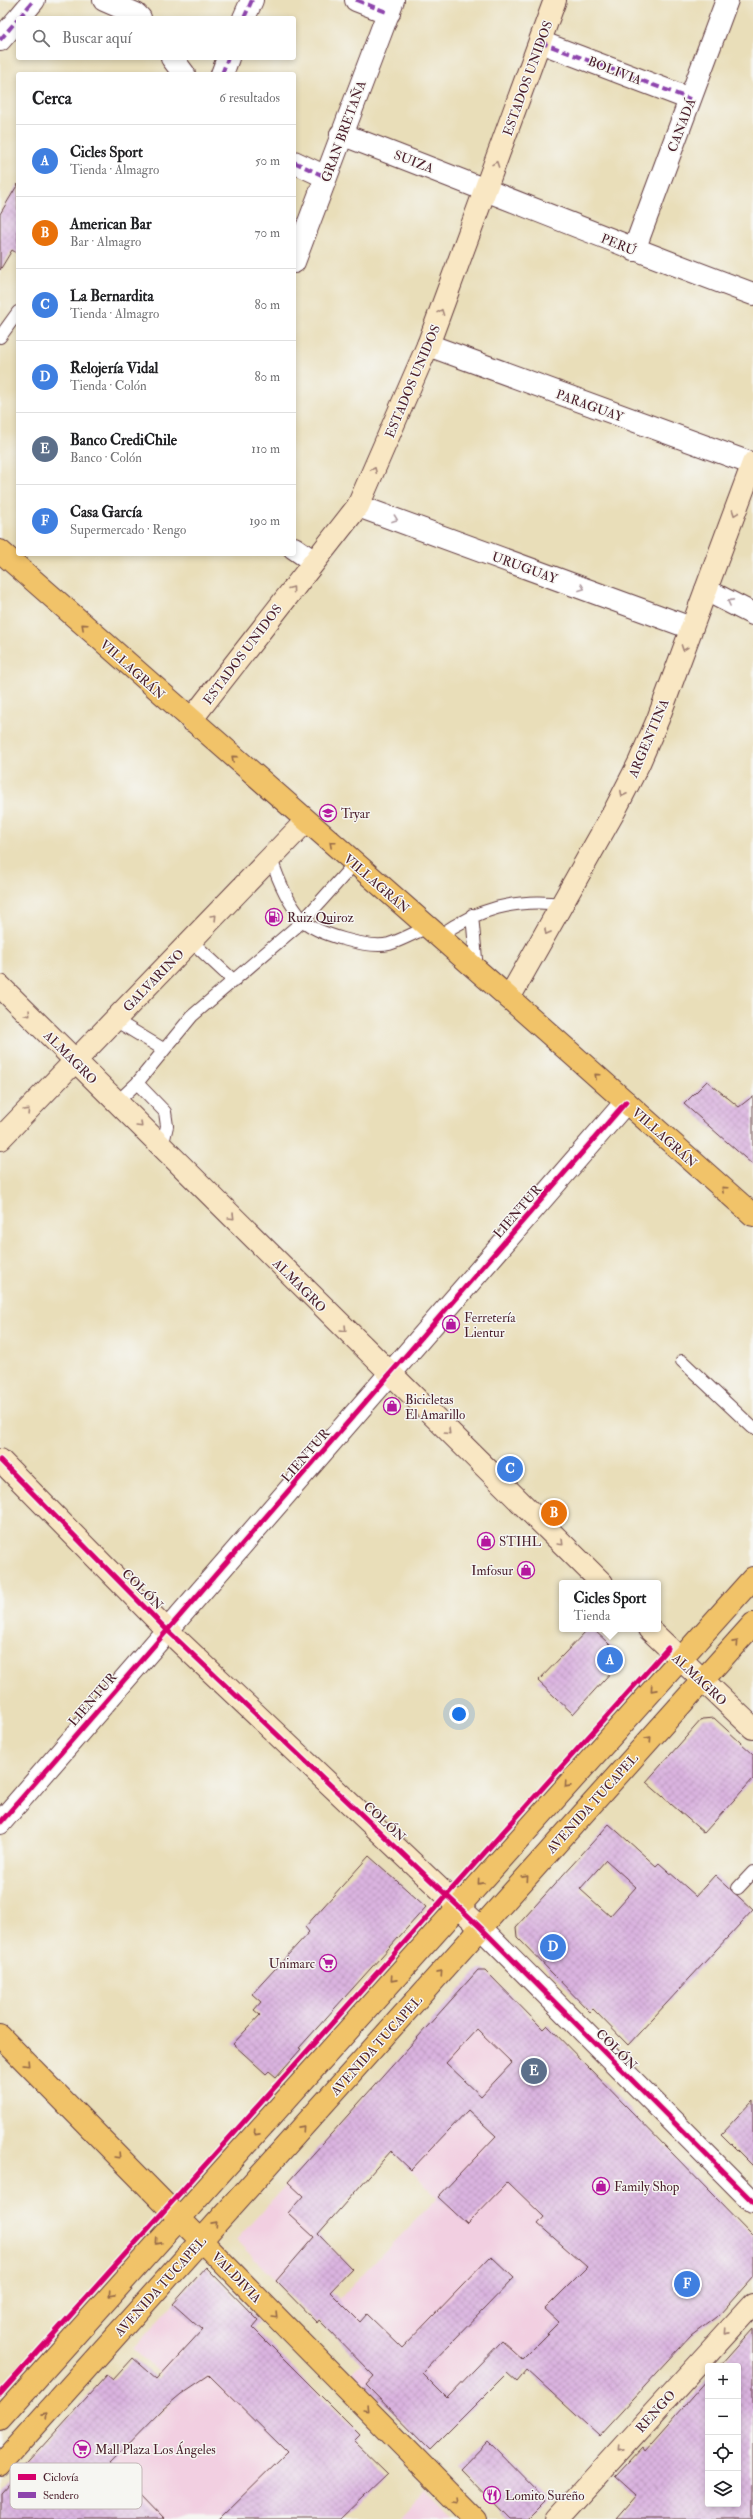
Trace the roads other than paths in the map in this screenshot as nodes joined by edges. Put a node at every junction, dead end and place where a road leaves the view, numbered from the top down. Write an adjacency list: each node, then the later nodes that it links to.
1 (34, 0): 7 (street)
2 (252, 0): 8 (street)
3 (356, 0): 6 (street)
4 (555, 0): 11 (street, ESTADOS UNIDOS)
5 (727, 0): 16 (street, CANADÁ)
6 (391, 6): 17 (street, GRAN BRETAÑA)
7 (20, 16)
8 (245, 16)
9 (16, 20): 10 (street)
10 (0, 40)
11 (540, 42): 16 (street, BOLIVIA); 20 (street, ESTADOS UNIDOS, one-way to 11)
12 (174, 60): 14 (street)
13 (227, 60): 15 (street)
14 (182, 72)
15 (223, 72)
16 (690, 99): 21 (street, CANADÁ)
17 (341, 134): 19 (street, GRAN BRETAÑA); 20 (street, SUIZA)
18 (296, 163): 19 (street)
19 (326, 177): 22 (street, GRAN BRETAÑA)
20 (487, 189): 21 (street, PERÚ); 26 (street, ESTADOS UNIDOS, one-way to 20)
21 (634, 250): 23 (street, PERÚ)
22 (296, 257)
23 (753, 294)
24 (16, 315): 25 (lane)
25 (0, 337)
26 (428, 345): 27 (street, PARAGUAY); 28 (street, ESTADOS UNIDOS, one-way to 26)
27 (753, 464): 32 (street, ARGENTINA, one-way to 32)
28 (358, 506): 31 (street, ESTADOS UNIDOS); 34 (street, URUGUAY, one-way to 34)
29 (296, 549): 31 (street)
30 (2, 556): 35 (main road, VILLAGRÁN, one-way to 30)
31 (314, 561): 35 (street, ESTADOS UNIDOS, one-way to 31)
32 (706, 590): 33 (street, one-way to 32); 34 (street, ARGENTINA)
33 (753, 614)
34 (691, 628): 39 (street, ARGENTINA, one-way to 39)
35 (192, 720): 36 (main road, VILLAGRÁN, one-way to 35)
36 (306, 821): 37 (street, GALVARINO); 38 (main road, VILLAGRÁN, one-way to 36)
37 (270, 858): 41 (lane); 43 (street, GALVARINO, one-way to 37)
38 (354, 864): 41 (lane); 42 (main road, VILLAGRÁN)
39 (562, 904): 40 (lane); 47 (street, ARGENTINA, one-way to 47)
40 (472, 915): 42 (lane); 44 (lane)
41 (304, 921): 42 (lane); 45 (lane)
42 (434, 931): 44 (main road, VILLAGRÁN)
43 (191, 941): 45 (lane); 48 (street, GALVARINO)
44 (477, 970): 47 (main road, VILLAGRÁN)
45 (234, 981): 49 (lane)
46 (0, 986): 50 (street, ALMAGRO, one-way to 50)
47 (510, 998): 53 (main road, VILLAGRÁN, one-way to 47)
48 (115, 1020): 49 (lane); 50 (street, GALVARINO)
49 (163, 1049): 51 (lane)
50 (76, 1061): 52 (street, ALMAGRO); 54 (street, GALVARINO, one-way to 50)
51 (137, 1083): 52 (lane); 55 (lane)
52 (117, 1102): 55 (street, ALMAGRO, one-way to 55)
53 (626, 1102): 56 (main road, VILLAGRÁN, one-way to 53); 58 (street, LIENTUR)
54 (0, 1139)
55 (162, 1147): 58 (street, ALMAGRO, one-way to 58)
56 (753, 1215)
57 (682, 1361): 59 (lane)
58 (390, 1375): 62 (street, ALMAGRO, one-way to 62); 64 (street, LIENTUR)
59 (753, 1428)
60 (0, 1460): 64 (street, COLÓN)
61 (753, 1578): 66 (main road)
62 (599, 1580)
63 (753, 1624): 67 (main road, AVENIDA TUCAPEL, one-way to 63)
64 (166, 1629): 69 (street, LIENTUR); 72 (street, COLÓN)
65 (652, 1632): 66 (street, ALMAGRO)
66 (679, 1660): 67 (street, ALMAGRO); 72 (main road, one-way to 72)
67 (702, 1681): 68 (street, ALMAGRO); 73 (main road, AVENIDA TUCAPEL, one-way to 67)
68 (753, 1728)
69 (0, 1823)
70 (753, 1872): 71 (lane)
71 (738, 1888)
72 (458, 1906): 73 (street, COLÓN); 76 (main road, one-way to 76)
73 (481, 1928): 75 (street, COLÓN); 77 (main road, AVENIDA TUCAPEL, one-way to 73)
74 (0, 2036): 76 (main road, VALDIVIA, one-way to 76)
75 (753, 2202)
76 (179, 2218): 77 (main road, VALDIVIA); 79 (main road, one-way to 79)
77 (201, 2240): 81 (main road, AVENIDA TUCAPEL, one-way to 77); 83 (main road, VALDIVIA, one-way to 83)
78 (753, 2304): 84 (street, RENGO, one-way to 84)
79 (39, 2376): 80 (main road); 81 (main road)
80 (0, 2419)
81 (23, 2440): 82 (main road, AVENIDA TUCAPEL)
82 (0, 2465)
83 (474, 2519)
84 (557, 2519)

